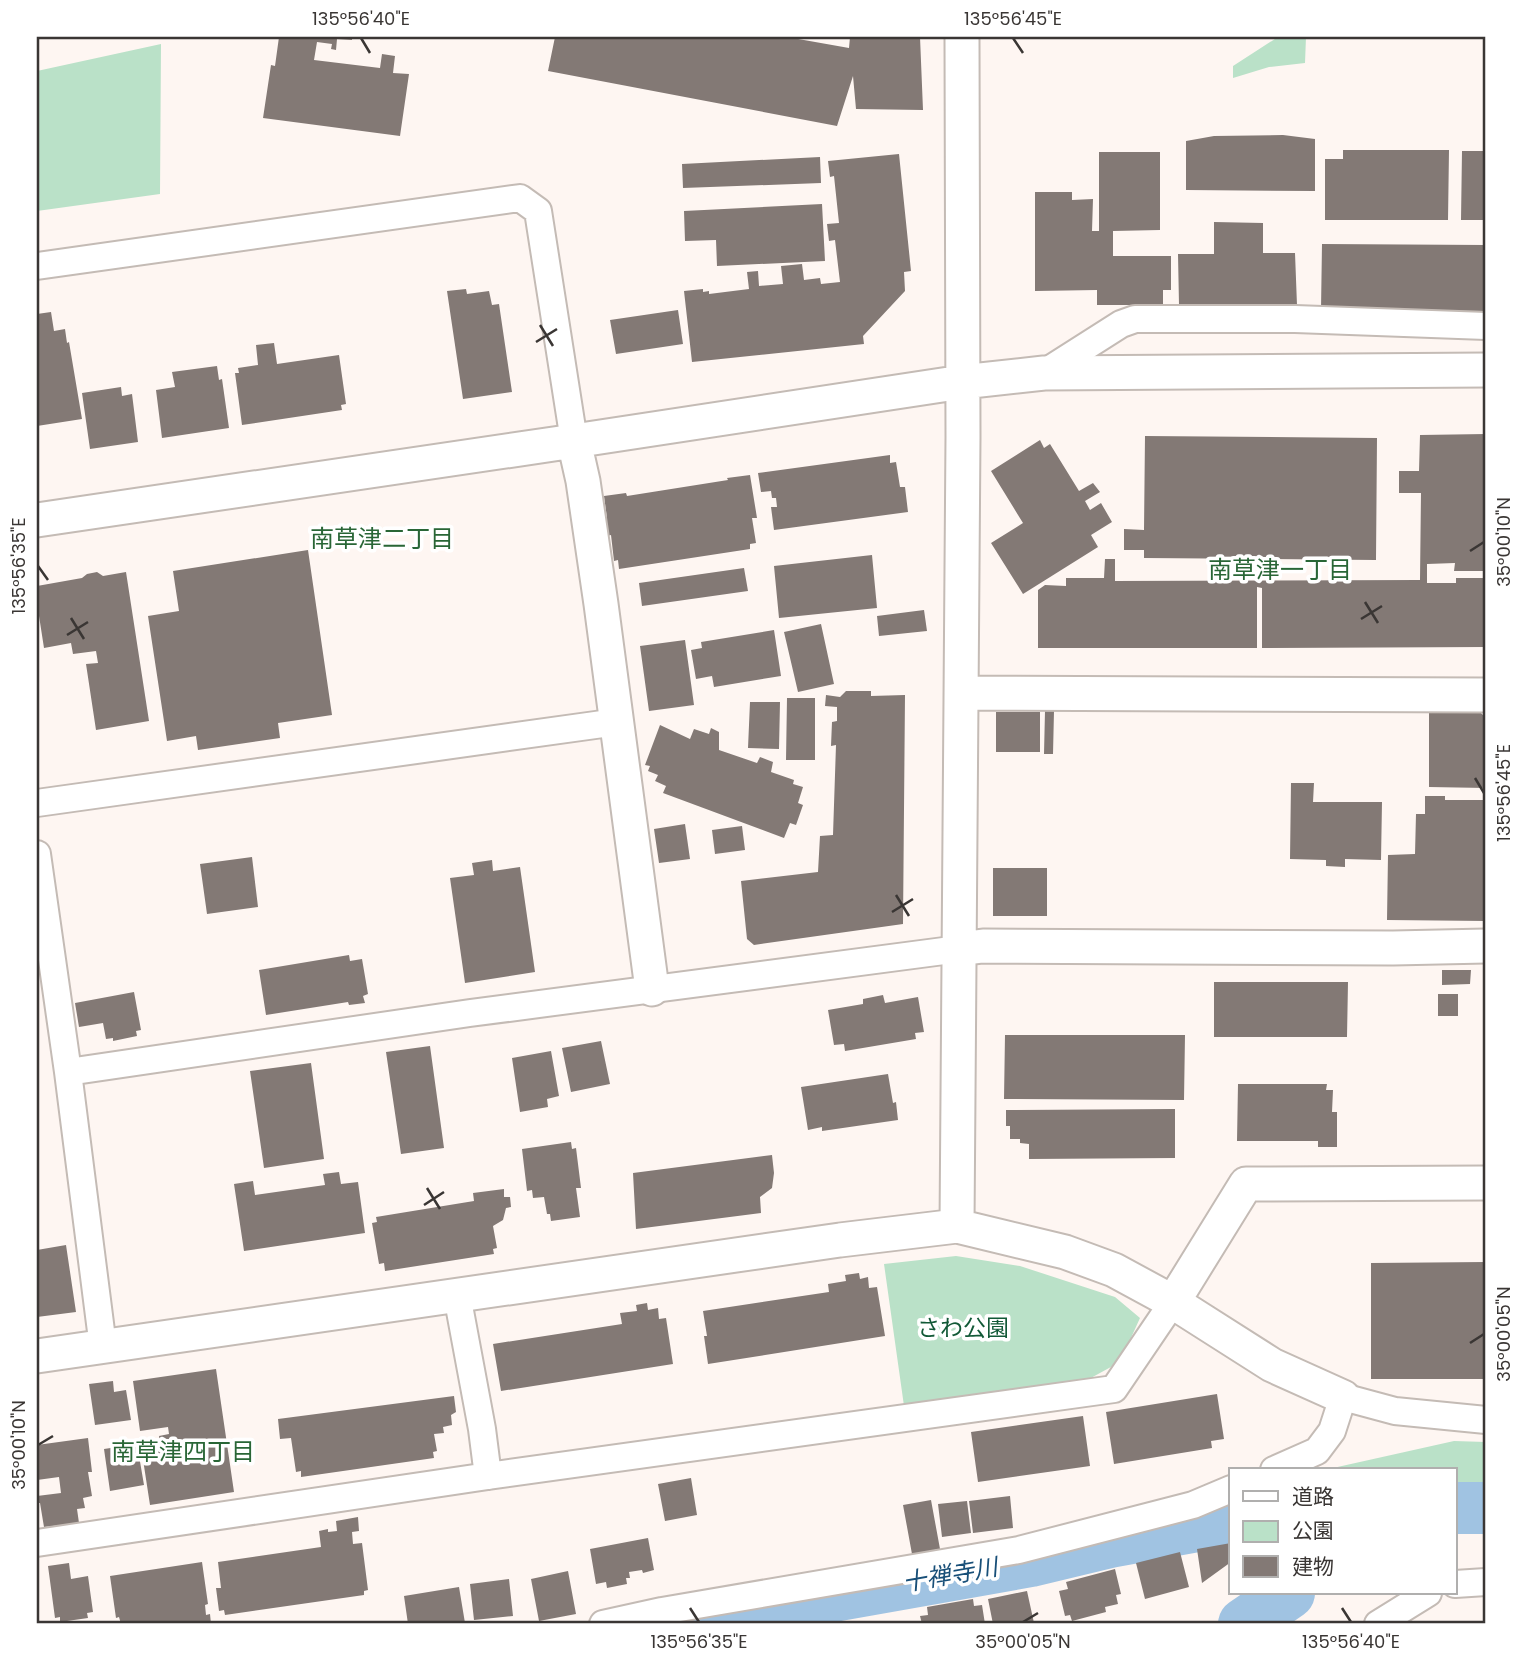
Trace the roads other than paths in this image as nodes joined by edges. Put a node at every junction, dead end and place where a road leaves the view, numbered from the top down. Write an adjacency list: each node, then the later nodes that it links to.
1 (962, 37): 6 (street)
2 (37, 266): 7 (street)
3 (1486, 326): 5 (street)
4 (1486, 370): 5 (street)
5 (1044, 373): 6 (street)
6 (962, 382): 7 (street); 9 (street)
7 (574, 441): 8 (street); 11 (street)
8 (37, 520)
9 (961, 693): 10 (street); 15 (street)
10 (1486, 695)
11 (618, 722): 12 (street); 16 (street)
12 (37, 803)
13 (37, 855): 17 (street)
14 (1486, 946): 15 (street)
15 (959, 949): 16 (street); 19 (street)
16 (652, 989): 17 (street)
17 (68, 1072): 22 (street)
18 (1486, 1183): 21 (street)
19 (957, 1226): 20 (street); 21 (street)
20 (457, 1295): 22 (street); 27 (street)
21 (1173, 1301): 24 (street); 27 (street)
22 (103, 1346): 23 (street)
23 (37, 1356)
24 (1342, 1397): 25 (street); 26 (street)
25 (1486, 1420)
26 (1278, 1468)
27 (488, 1476): 29 (street)
28 (1229, 1490): 33 (street)
29 (37, 1542)
30 (1486, 1582): 31 (street)
31 (1456, 1584)
32 (1426, 1594): 34 (street)
33 (603, 1624)
34 (1378, 1624)

